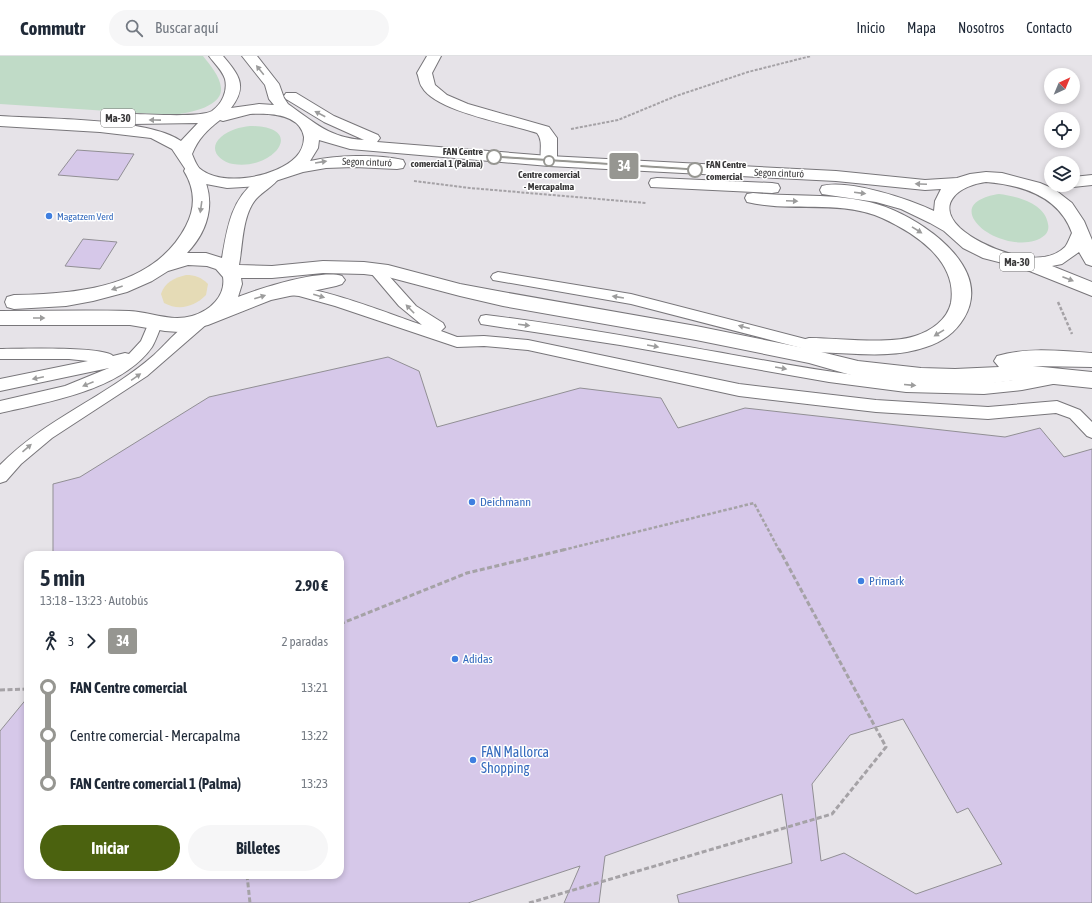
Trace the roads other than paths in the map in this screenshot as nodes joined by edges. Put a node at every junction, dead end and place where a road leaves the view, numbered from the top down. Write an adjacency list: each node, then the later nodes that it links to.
1 (216, 56): 5 (main road)
2 (249, 56): 4 (main road, one-way to 2)
3 (434, 56): 14 (main road)
4 (272, 84): 9 (main road); 15 (main road, one-way to 4)
5 (231, 97): 8 (main road); 10 (main road)
6 (0, 110): 10 (main road, Ma-30, one-way to 6)
7 (236, 112): 8 (main road, Ma-30); 9 (main road); 12 (main road)
8 (216, 115): 10 (main road, Ma-30); 12 (main road)
9 (300, 119): 15 (main road, Ma-30); 17 (main road)
10 (177, 120)
11 (0, 121): 13 (main road)
12 (202, 126): 13 (main road)
13 (184, 154): 16 (main road)
14 (549, 161): 15 (main road, Ma-30); 21 (main road, Segon cinturó / Ma-30, one-way to 14)
15 (417, 166): 17 (main road, Segon cinturó / Ma-30, one-way to 15); 23 (main road, Segon cinturó / Ma-30)
16 (192, 171): 17 (main road); 28 (main road, one-way to 28)
17 (277, 175): 30 (main road)
18 (1092, 180): 20 (main road)
19 (1017, 181): 21 (main road, Ma-30); 22 (main road, Ma-30); 24 (main road, Ma-30)
20 (1080, 181)
21 (960, 183): 25 (main road, Ma-30)
22 (1044, 183)
23 (671, 184): 25 (main road, Ma-30, one-way to 25); 41 (main road, one-way to 41)
24 (1084, 226): 26 (main road, Ma-30); 27 (main road, Ma-30)
25 (950, 227): 27 (main road, Ma-30)
26 (1092, 260)
27 (1018, 262): 32 (main road, Ma-30, one-way to 32)
28 (156, 270): 30 (main road); 34 (main road, one-way to 34); 38 (main road)
29 (376, 270): 30 (main road); 33 (main road); 39 (lane, one-way to 29); 40 (main road)
30 (229, 271): 35 (main road)
31 (498, 277): 41 (lane, one-way to 31)
32 (1087, 287)
33 (281, 291): 35 (main road, one-way to 33); 39 (lane, one-way to 39)
34 (0, 302)
35 (206, 317): 38 (main road); 51 (lane, one-way to 35)
36 (0, 318): 38 (main road, one-way to 38)
37 (486, 320): 46 (lane, one-way to 46)
38 (150, 321): 42 (lane)
39 (484, 340): 50 (lane)
40 (733, 341): 41 (main road); 46 (main road)
41 (809, 345): 45 (main road)
42 (144, 348): 44 (lane); 49 (lane, one-way to 49)
43 (0, 354): 44 (lane)
44 (130, 355): 48 (lane, one-way to 48)
45 (1087, 360)
46 (1060, 376): 47 (main road)
47 (1092, 380)
48 (0, 385)
49 (0, 407)
50 (1092, 432)
51 (0, 476)

